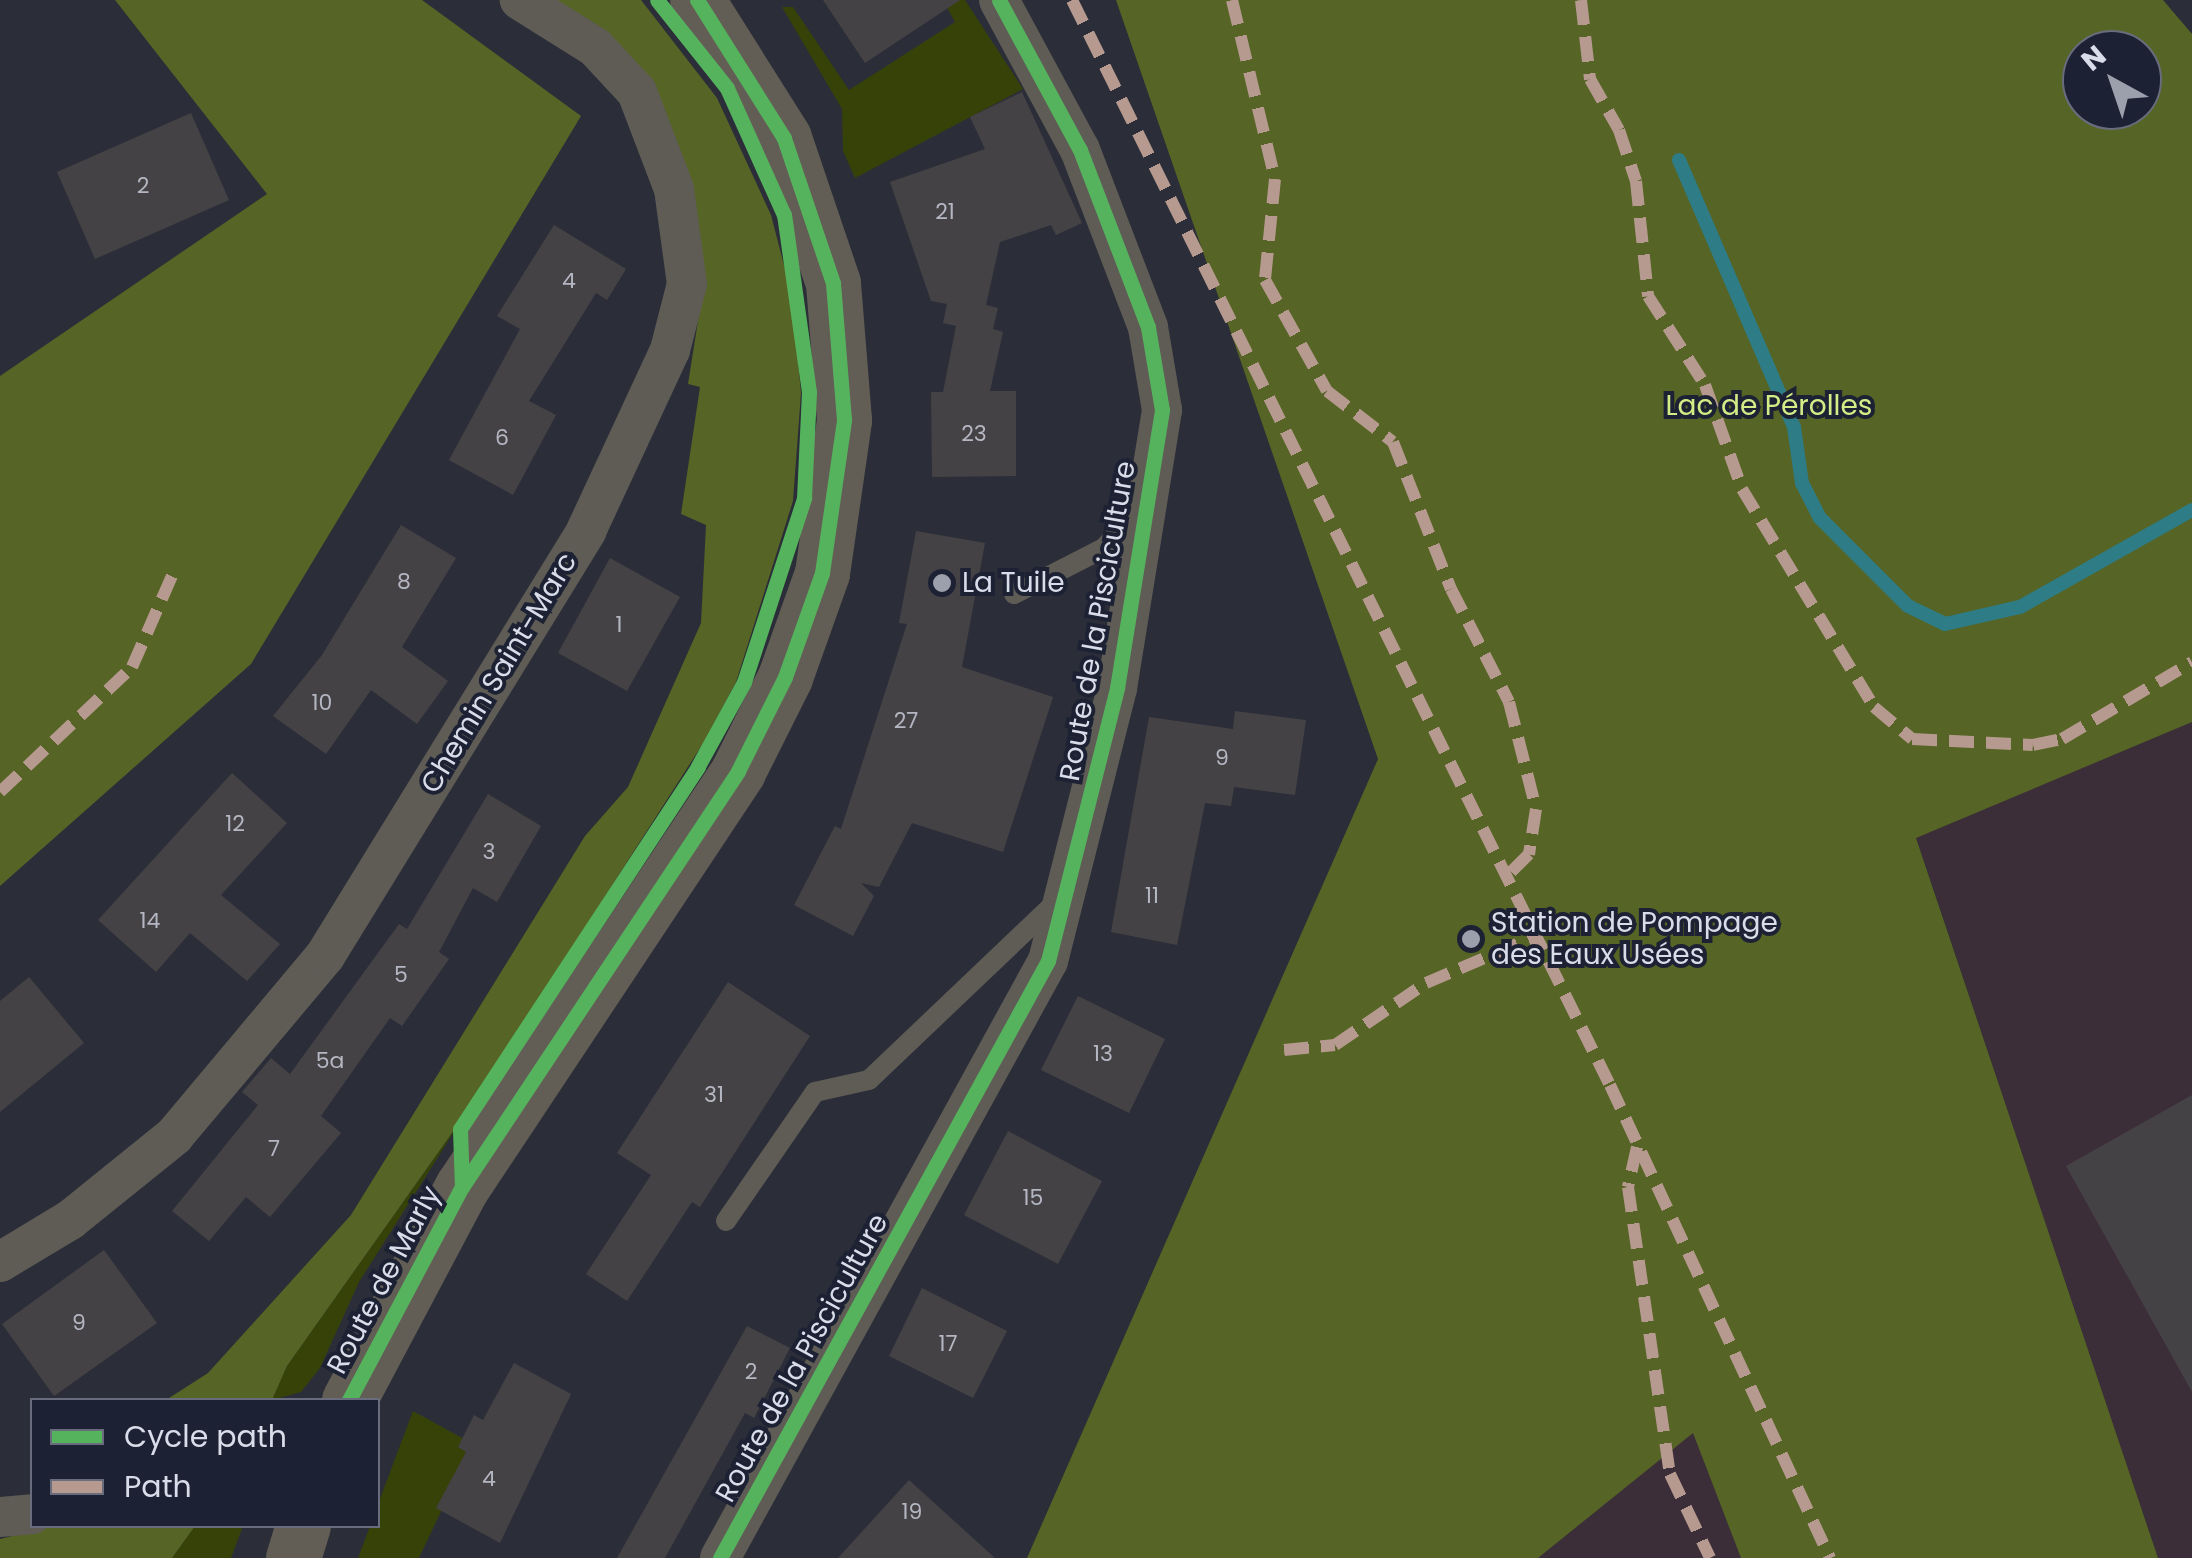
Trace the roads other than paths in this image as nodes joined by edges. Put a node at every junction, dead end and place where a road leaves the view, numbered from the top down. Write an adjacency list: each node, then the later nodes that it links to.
1 (520, 0): 8 (street, Chemin Saint-Marc)
2 (697, 0): 9 (main road, Route de Marly)
3 (999, 0): 4 (street, Route de la Pisciculture)
4 (1146, 501): 5 (lane, Route de la Pisciculture); 6 (street, Route de la Pisciculture)
5 (1014, 594)
6 (1068, 891): 7 (lane); 14 (street, Route de la Pisciculture)
7 (726, 1220)
8 (0, 1262)
9 (350, 1398)
10 (30, 1514): 11 (street)
11 (0, 1517)
12 (302, 1528): 13 (main road)
13 (293, 1558)
14 (720, 1558)

